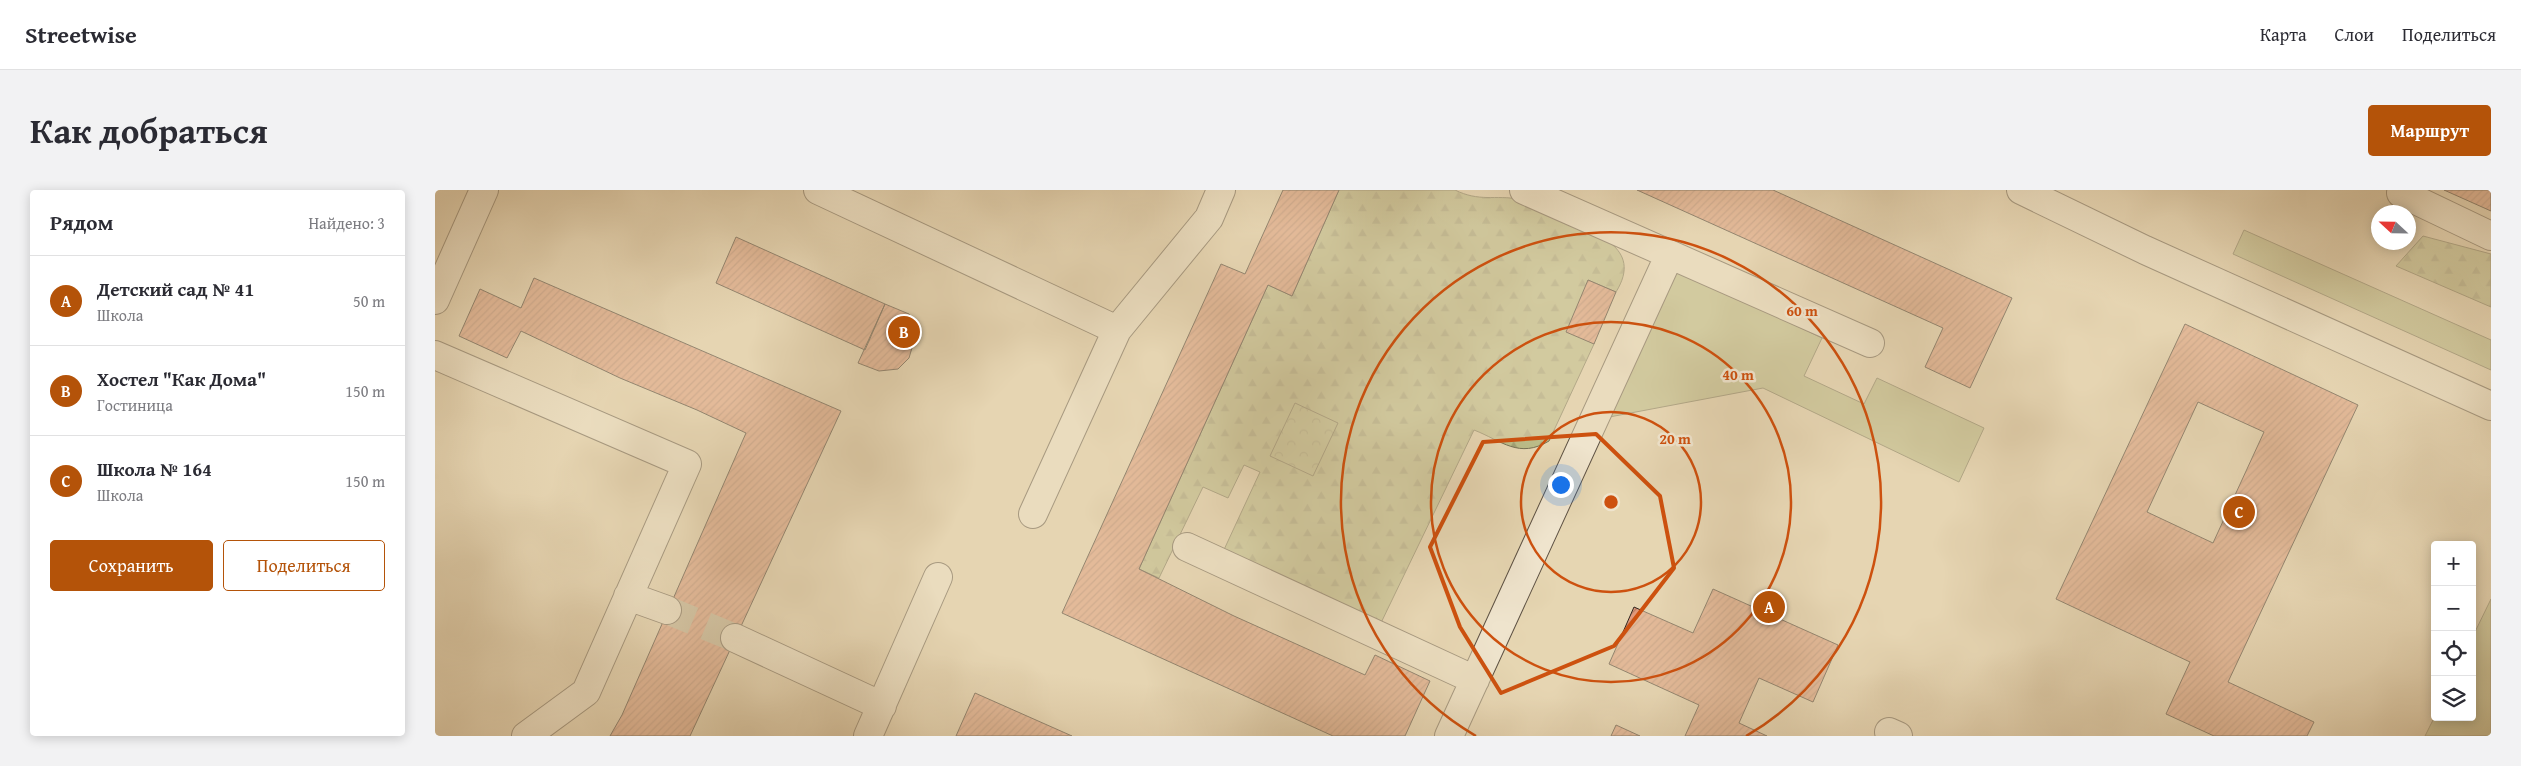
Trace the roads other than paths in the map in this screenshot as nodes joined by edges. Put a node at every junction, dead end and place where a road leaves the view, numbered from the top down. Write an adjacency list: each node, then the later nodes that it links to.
1 (484, 190): 9 (lane)
2 (818, 190): 10 (lane)
3 (1221, 190): 10 (lane)
4 (1524, 190): 8 (lane)
5 (2021, 190): 13 (lane)
6 (2403, 190): 7 (lane)
7 (2491, 236)
8 (1669, 256): 11 (lane); 20 (lane)
9 (435, 300)
10 (1117, 330): 14 (lane)
11 (1869, 343)
12 (435, 355): 17 (lane)
13 (2491, 406)
14 (1033, 514)
15 (1187, 547): 20 (lane)
16 (938, 577): 21 (lane)
17 (628, 596): 18 (lane); 22 (lane)
18 (667, 610)
19 (735, 638): 21 (lane)
20 (1475, 680): 24 (lane)
21 (882, 706): 23 (lane)
22 (526, 736)
23 (868, 736)
24 (1449, 736)

